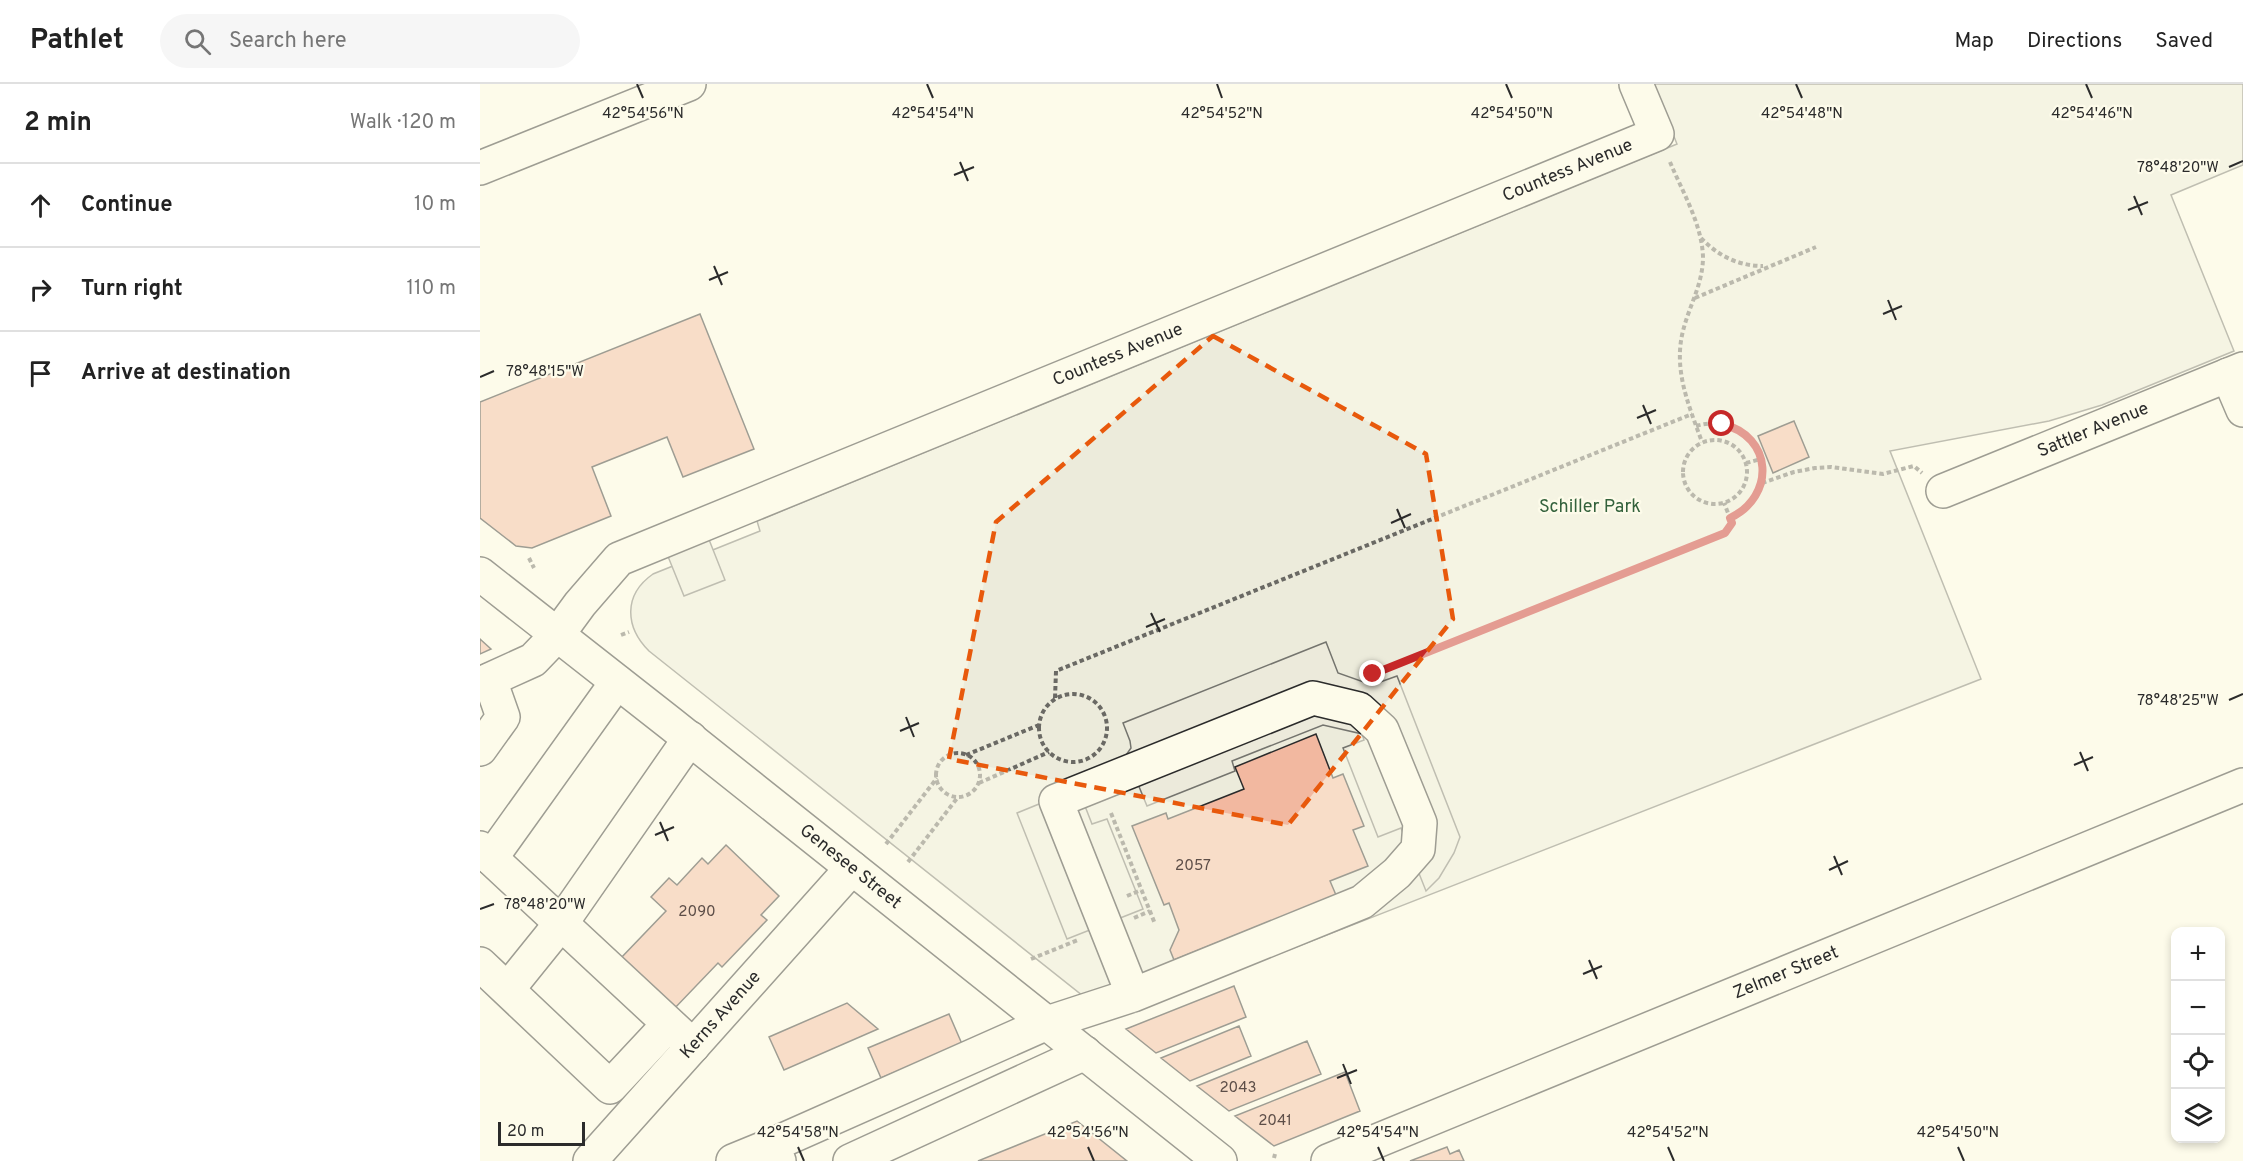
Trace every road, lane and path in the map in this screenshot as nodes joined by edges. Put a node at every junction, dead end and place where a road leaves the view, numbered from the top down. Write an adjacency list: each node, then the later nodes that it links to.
1 (689, 84): 4 (street)
2 (1636, 84): 25 (street, Countess Avenue)
3 (1668, 158): 5 (path)
4 (480, 168)
5 (1700, 236): 7 (path); 8 (path)
6 (1816, 247): 7 (path)
7 (1767, 267): 8 (path)
8 (1695, 297): 11 (path)
9 (2236, 372): 10 (street); 18 (street, Sattler Avenue)
10 (2243, 410)
11 (1692, 414): 12 (path); 30 (path)
12 (1696, 426): 13 (path); 14 (path)
13 (1702, 442): 15 (path); 19 (path)
14 (1761, 459): 15 (path); 17 (path)
15 (1746, 463): 19 (path)
16 (1914, 466): 17 (path)
17 (1761, 483): 20 (path)
18 (1943, 491)
19 (1724, 503): 20 (path)
20 (1730, 518): 27 (path)
21 (529, 558): 22 (path)
22 (534, 568)
23 (480, 574): 25 (street, Genesee Street)
24 (629, 632): 26 (path)
25 (558, 634): 28 (street); 29 (street, Genesee Street)
26 (621, 634)
27 (1373, 674)
28 (485, 682): 33 (street)
29 (617, 682): 32 (street, Genesee Street); 42 (street)
30 (1055, 698): 31 (path); 34 (path)
31 (1039, 725): 34 (path); 35 (path)
32 (690, 738): 44 (street, Genesee Street); 45 (street)
33 (480, 749)
34 (1049, 752): 37 (path)
35 (966, 754): 36 (path); 37 (path)
36 (937, 778): 39 (path); 41 (path)
37 (979, 783): 39 (path)
38 (2243, 785): 65 (street, Zelmer Street)
39 (958, 797): 43 (path)
40 (1108, 808): 46 (path)
41 (886, 844)
42 (486, 853): 45 (street)
43 (908, 862)
44 (852, 868): 52 (street, Genesee Street); 54 (street, Kerns Avenue)
45 (562, 922): 50 (street); 53 (street)
46 (1155, 924)
47 (1084, 938): 48 (path)
48 (1031, 959)
49 (480, 964): 50 (street)
50 (507, 989): 57 (street)
51 (1133, 994): 51 (street); 52 (street)
52 (1047, 1023): 55 (street, Genesee Street); 56 (street)
53 (668, 1025): 54 (street); 57 (street)
54 (693, 1046): 59 (street, Kerns Avenue)
55 (1085, 1053): 58 (street); 64 (street, Genesee Street)
56 (970, 1057): 58 (street); 60 (street)
57 (610, 1087): 59 (street)
58 (1007, 1090): 63 (street)
59 (637, 1109): 61 (street, Kerns Avenue)
60 (775, 1153): 62 (street)
61 (604, 1156)
62 (733, 1161)
63 (850, 1161)
64 (1221, 1161)
65 (1328, 1161)

